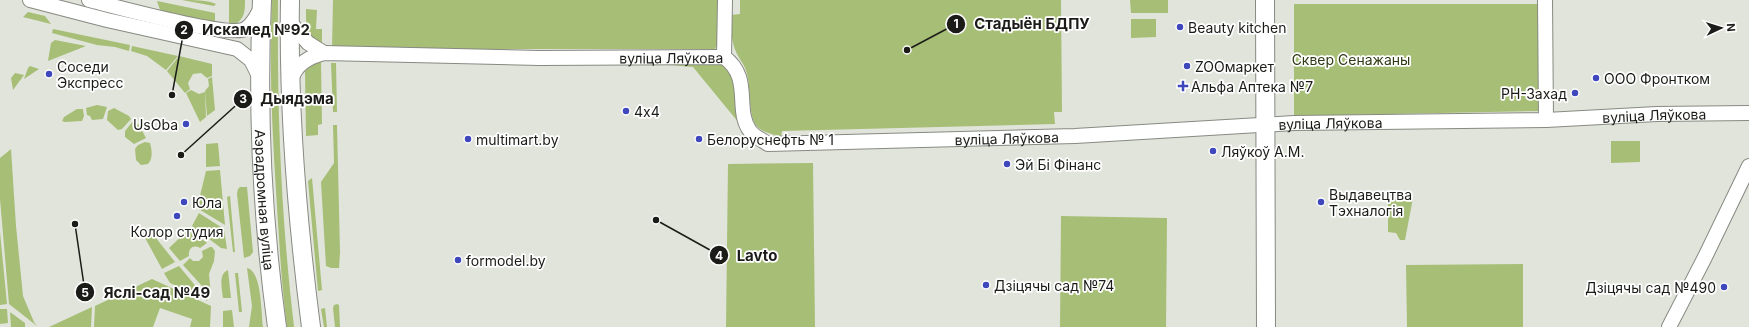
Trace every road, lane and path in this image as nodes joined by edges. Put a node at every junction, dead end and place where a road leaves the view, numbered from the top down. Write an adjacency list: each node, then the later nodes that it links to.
1 (30, 0): 11 (street)
2 (89, 0): 7 (street)
3 (290, 0): 8 (main road)
4 (725, 0): 10 (street)
5 (1265, 0): 15 (main road)
6 (1545, 0): 14 (street)
7 (261, 4): 11 (main road, Аэрадромная вуліца)
8 (290, 22): 9 (street); 12 (main road)
9 (324, 53): 10 (street, вуліца Ляўкова); 12 (street, вуліца Ляўкова)
10 (724, 57): 15 (street, вуліца Ляўкова)
11 (259, 76): 17 (main road, Аэрадромная вуліца)
12 (290, 81): 18 (main road)
13 (1749, 113): 14 (street, вуліца Ляўкова)
14 (1546, 120): 15 (street, вуліца Ляўкова)
15 (1266, 125): 19 (main road)
16 (1749, 166): 20 (street)
17 (278, 327)
18 (311, 327)
19 (1266, 327)
20 (1669, 327)

